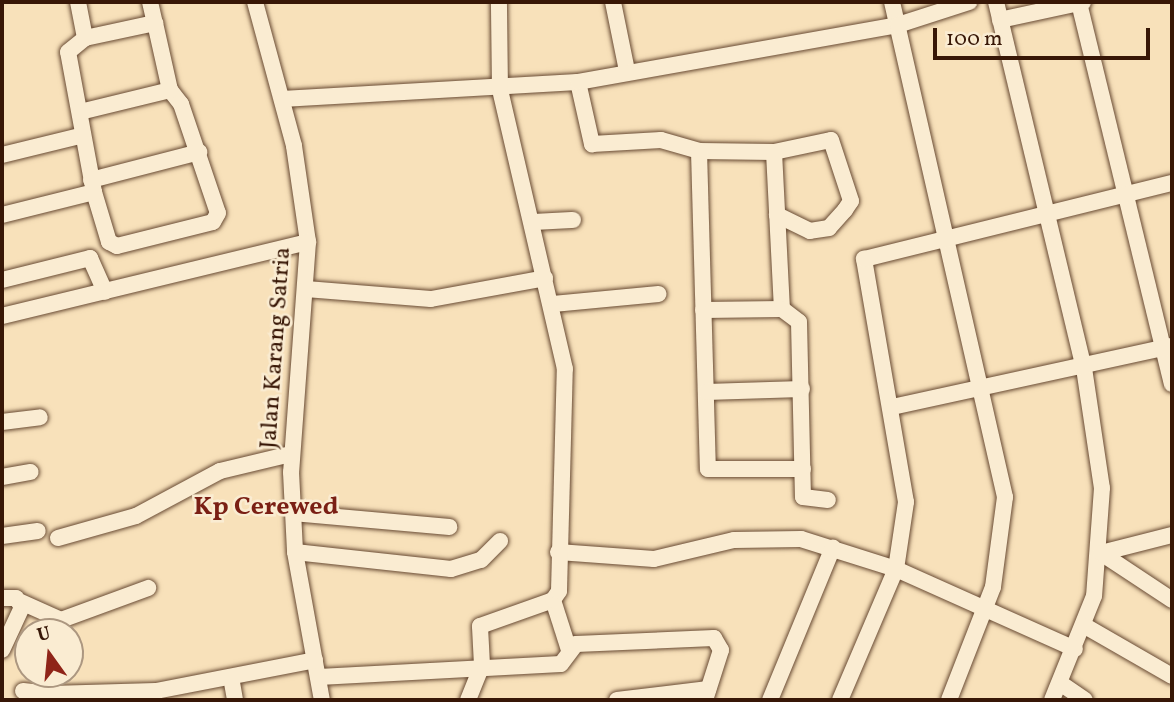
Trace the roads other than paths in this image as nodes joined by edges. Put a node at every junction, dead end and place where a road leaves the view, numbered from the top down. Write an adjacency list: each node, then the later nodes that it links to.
1 (78, 2): 13 (street)
2 (150, 2): 11 (street)
3 (255, 2): 18 (street, Jalan Karang Satria)
4 (499, 2): 17 (street)
5 (613, 2): 14 (street)
6 (892, 2): 12 (street)
7 (969, 2): 12 (street)
8 (996, 2): 10 (street)
9 (1081, 2): 10 (street); 27 (street)
10 (1000, 20): 30 (street)
11 (155, 23): 13 (street); 16 (street)
12 (898, 25): 14 (street); 33 (street)
13 (85, 38): 19 (street)
14 (627, 71): 15 (street)
15 (578, 82): 17 (street); 22 (street)
16 (170, 90): 19 (street); 21 (street)
17 (500, 90): 18 (street); 32 (street)
18 (282, 99): 34 (street, Jalan Karang Satria)
19 (80, 113): 20 (street)
20 (80, 135): 24 (street); 26 (street)
21 (199, 152): 26 (street); 26 (street)
22 (699, 152): 23 (street); 42 (street)
23 (774, 152): 29 (street); 29 (street)
24 (2, 155)
25 (1172, 183): 27 (street)
26 (93, 186): 28 (street)
27 (1126, 196): 30 (street); 44 (street)
28 (2, 215)
29 (778, 215): 41 (street)
30 (1048, 219): 33 (street); 45 (street)
31 (573, 220): 32 (street)
32 (532, 222): 35 (street)
33 (948, 238): 47 (street); 50 (street)
34 (308, 242): 37 (street, Jalan Karang Satria); 38 (street)
35 (545, 278): 37 (street); 40 (street)
36 (2, 280): 38 (street)
37 (306, 289): 53 (street, Jalan Karang Satria)
38 (104, 292): 43 (street)
39 (659, 294): 40 (street)
40 (553, 304): 67 (street)
41 (782, 309): 42 (street); 48 (street)
42 (703, 310): 49 (street)
43 (2, 316)
44 (1168, 347): 45 (street); 46 (street)
45 (1084, 368): 47 (street); 68 (street)
46 (1172, 384)
47 (984, 387): 50 (street); 75 (street)
48 (802, 389): 49 (street); 54 (street)
49 (706, 392): 54 (street)
50 (892, 407): 69 (street)
51 (40, 416): 52 (street)
52 (2, 422)
53 (291, 454): 58 (street, Jalan Karang Satria); 63 (street)
54 (803, 468): 57 (street)
55 (31, 472): 56 (street)
56 (2, 477)
57 (828, 500)
58 (293, 513): 59 (street); 66 (street, Jalan Karang Satria)
59 (449, 527)
60 (38, 531): 62 (street)
61 (1172, 535): 68 (street)
62 (2, 536)
63 (58, 538)
64 (500, 541): 66 (street)
65 (833, 547): 67 (street); 69 (street); 95 (street)
66 (295, 552): 80 (street, Jalan Karang Satria)
67 (558, 552): 72 (street)
68 (1101, 553): 73 (street); 76 (street)
69 (896, 569): 75 (street); 96 (street)
70 (148, 588): 74 (street)
71 (2, 598): 74 (street)
72 (553, 600): 79 (street); 81 (street)
73 (1172, 600)
74 (21, 602): 78 (street)
75 (986, 608): 77 (street); 97 (street)
76 (1085, 626): 77 (street); 82 (street)
77 (1075, 649): 85 (street)
78 (2, 650)
79 (569, 650): 81 (street); 87 (street)
80 (315, 660): 83 (street); 84 (street, Jalan Karang Satria)
81 (482, 665): 84 (street); 93 (street)
82 (1172, 676)
83 (231, 677): 89 (street); 91 (street)
84 (319, 677): 92 (street, Jalan Karang Satria)
85 (1060, 683): 98 (street); 99 (street)
86 (23, 691): 90 (street)
87 (707, 695): 94 (street)
88 (88, 696): 89 (street); 90 (street)
89 (157, 696)
90 (49, 697)
91 (235, 700)
92 (322, 700)
93 (468, 700)
94 (617, 700)
95 (770, 700)
96 (840, 700)
97 (949, 700)
98 (1052, 700)
99 (1085, 700)

